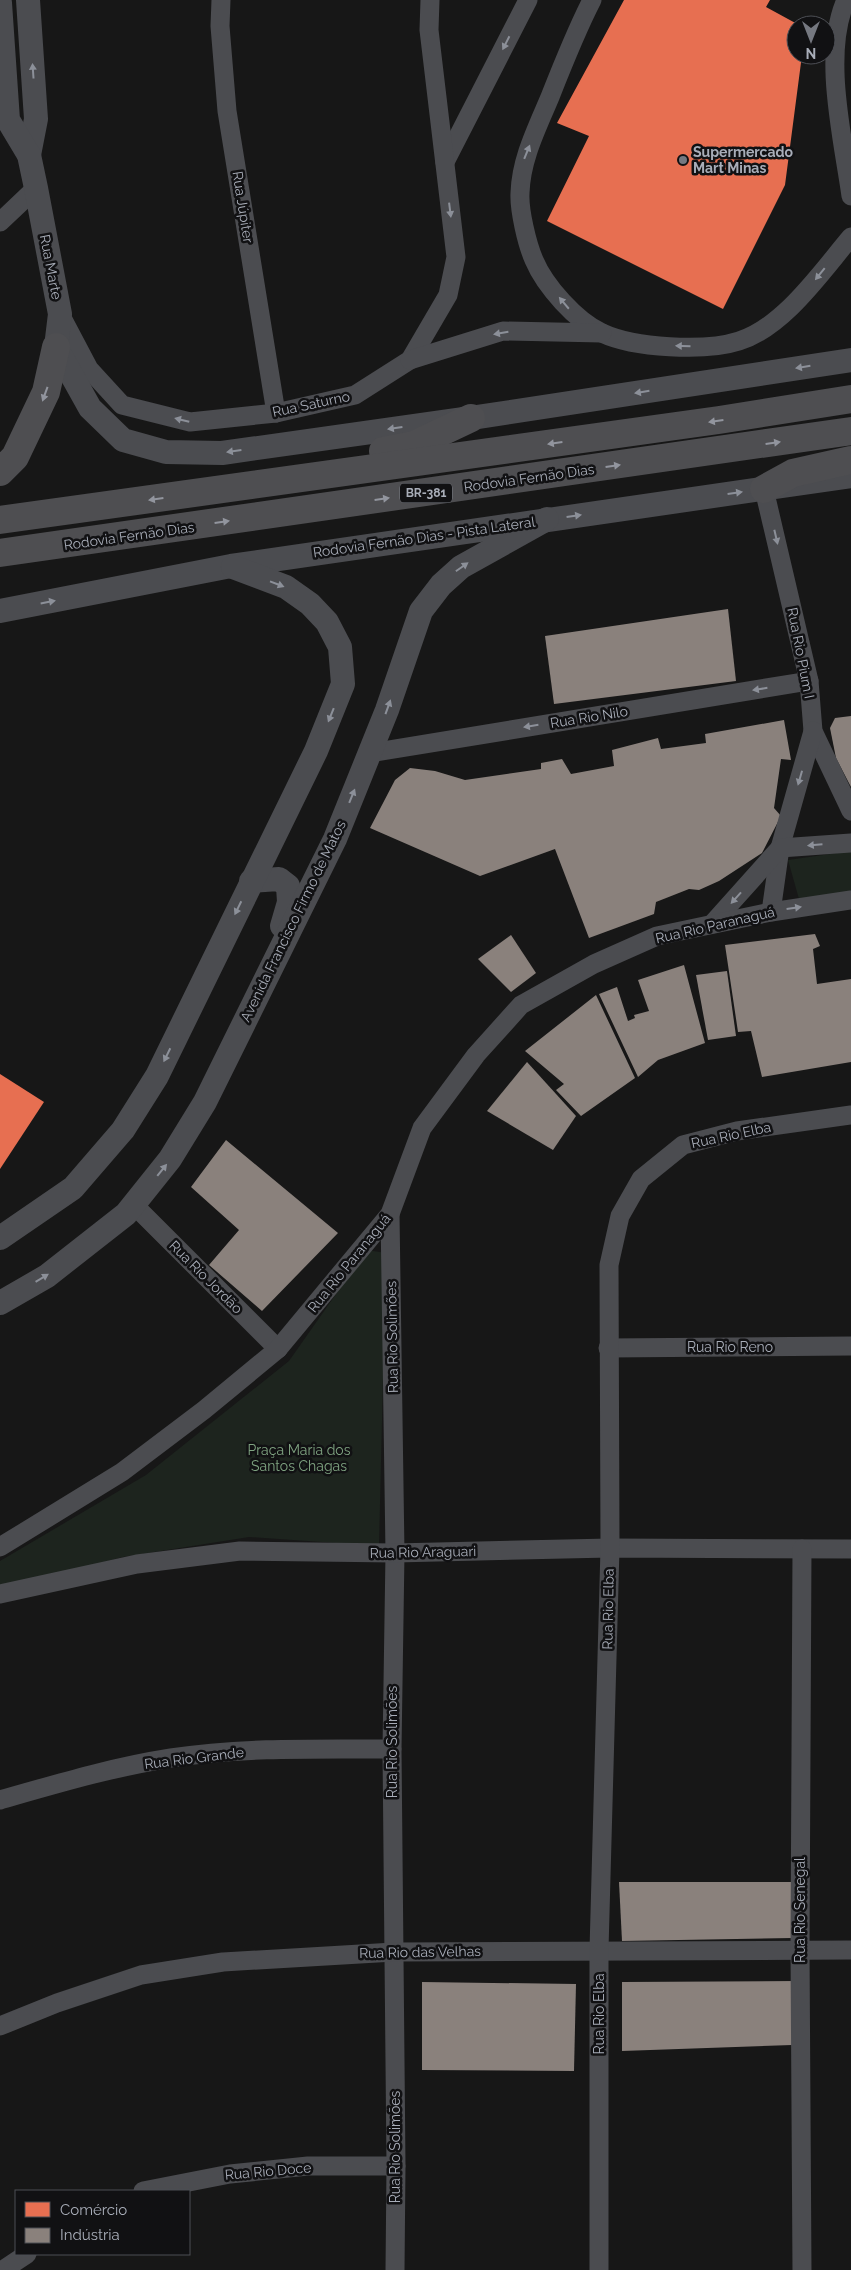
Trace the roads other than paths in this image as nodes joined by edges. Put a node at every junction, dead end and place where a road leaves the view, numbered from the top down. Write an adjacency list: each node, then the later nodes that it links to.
1 (28, 0): 9 (street, Rua Marte, one-way to 1)
2 (221, 0): 22 (street, Rua Júpiter)
3 (430, 0): 11 (street, Rua Saturno)
4 (528, 0): 11 (street, one-way to 11)
5 (592, 0): 17 (street, one-way to 5)
6 (846, 0): 13 (street)
7 (0, 2): 8 (street, Rua Marte)
8 (4, 119): 9 (street); 10 (street, Rua Marte)
9 (36, 119): 10 (street, Rua Marte)
10 (29, 155): 12 (street, Rua Marte)
11 (445, 162): 19 (street, Rua Saturno, one-way to 19)
12 (36, 188): 14 (street); 16 (street, Rua Marte)
13 (851, 196)
14 (0, 222)
15 (851, 237): 17 (street, one-way to 17)
16 (60, 314): 18 (street, Rua Marte); 22 (street, Rua Saturno, one-way to 16)
17 (602, 333): 19 (street, one-way to 19)
18 (56, 347): 23 (street, one-way to 18); 26 (highway, one-way to 26)
19 (410, 360): 22 (street, Rua Saturno)
20 (851, 360): 23 (street, one-way to 23)
21 (851, 400): 29 (highway, BR-381, one-way to 29)
22 (276, 413)
23 (472, 418): 29 (highway)
24 (851, 431): 32 (highway, Rodovia Fernão Dias / BR-381, one-way to 24)
25 (851, 460): 28 (highway)
26 (0, 472)
27 (851, 476): 28 (street, Rodovia Fernão Dias - Pista Lateral)
28 (764, 490): 30 (street, Rodovia Fernão Dias - Pista Lateral, one-way to 28); 35 (street, Rua Rio Pium I, one-way to 35)
29 (204, 492): 31 (highway, BR-381, one-way to 31)
30 (547, 519): 33 (street, Rodovia Fernão Dias - Pista Lateral); 37 (street, Avenida Francisco Firmo de Matos, one-way to 30)
31 (0, 520)
32 (0, 553)
33 (231, 566): 34 (street, Rodovia Fernão Dias - Pista Lateral, one-way to 33); 41 (street, one-way to 41)
34 (0, 611)
35 (809, 681): 36 (street, Rua Rio Pium I); 37 (street, Rua Rio Nilo, one-way to 37)
36 (813, 731): 38 (street, Rua Rio Pium I); 40 (street, one-way to 40)
37 (370, 753): 45 (street, Avenida Francisco Firmo de Matos, one-way to 37)
38 (851, 811)
39 (851, 842): 40 (street, one-way to 40)
40 (780, 848): 43 (street); 44 (street, one-way to 44)
41 (251, 881): 45 (street); 49 (street, one-way to 49)
42 (851, 900): 43 (street, Rua Rio Paranaguá, one-way to 42)
43 (771, 912): 44 (street, Rua Rio Paranaguá)
44 (712, 924): 48 (street, Rua Rio Paranaguá)
45 (271, 966): 47 (street, Avenida Francisco Firmo de Matos, one-way to 45)
46 (851, 1115): 52 (street, Rua Rio Elba)
47 (134, 1205): 50 (street, Avenida Francisco Firmo de Matos, one-way to 47); 53 (street, Rua Rio Jordão)
48 (390, 1214): 53 (street, Rua Rio Paranaguá); 58 (street, Rua Rio Solimões)
49 (0, 1238)
50 (0, 1303)
51 (851, 1346): 52 (street, Rua Rio Reno)
52 (608, 1348): 55 (street, Rua Rio Elba)
53 (278, 1349): 54 (street, Rua Rio Paranaguá)
54 (0, 1547)
55 (610, 1548): 56 (street, Rua Rio Araguari); 58 (street, Rua Rio Araguari); 63 (street, Rua Rio Elba)
56 (802, 1549): 57 (street, Rua Rio Araguari); 62 (street, Rua Rio Senegal)
57 (851, 1549)
58 (395, 1553): 59 (street, Rua Rio Araguari); 60 (street, Rua Rio Solimões)
59 (0, 1594)
60 (392, 1749): 61 (street, Rua Rio Grande); 65 (street, Rua Rio Solimões)
61 (0, 1800)
62 (800, 1949): 63 (street, Rua Rio das Velhas); 64 (street, Rua Rio das Velhas); 73 (street, Rua Rio Senegal)
63 (600, 1950): 65 (street, Rua Rio das Velhas); 72 (street, Rua Rio Elba)
64 (851, 1950)
65 (394, 1952): 66 (street, Rua Rio das Velhas); 67 (street, Rua Rio Solimões)
66 (0, 2026)
67 (396, 2166): 68 (street, Rua Rio Doce); 71 (street, Rua Rio Solimões)
68 (147, 2190)
69 (26, 2255): 70 (street)
70 (3, 2270)
71 (395, 2270)
72 (599, 2270)
73 (802, 2270)

